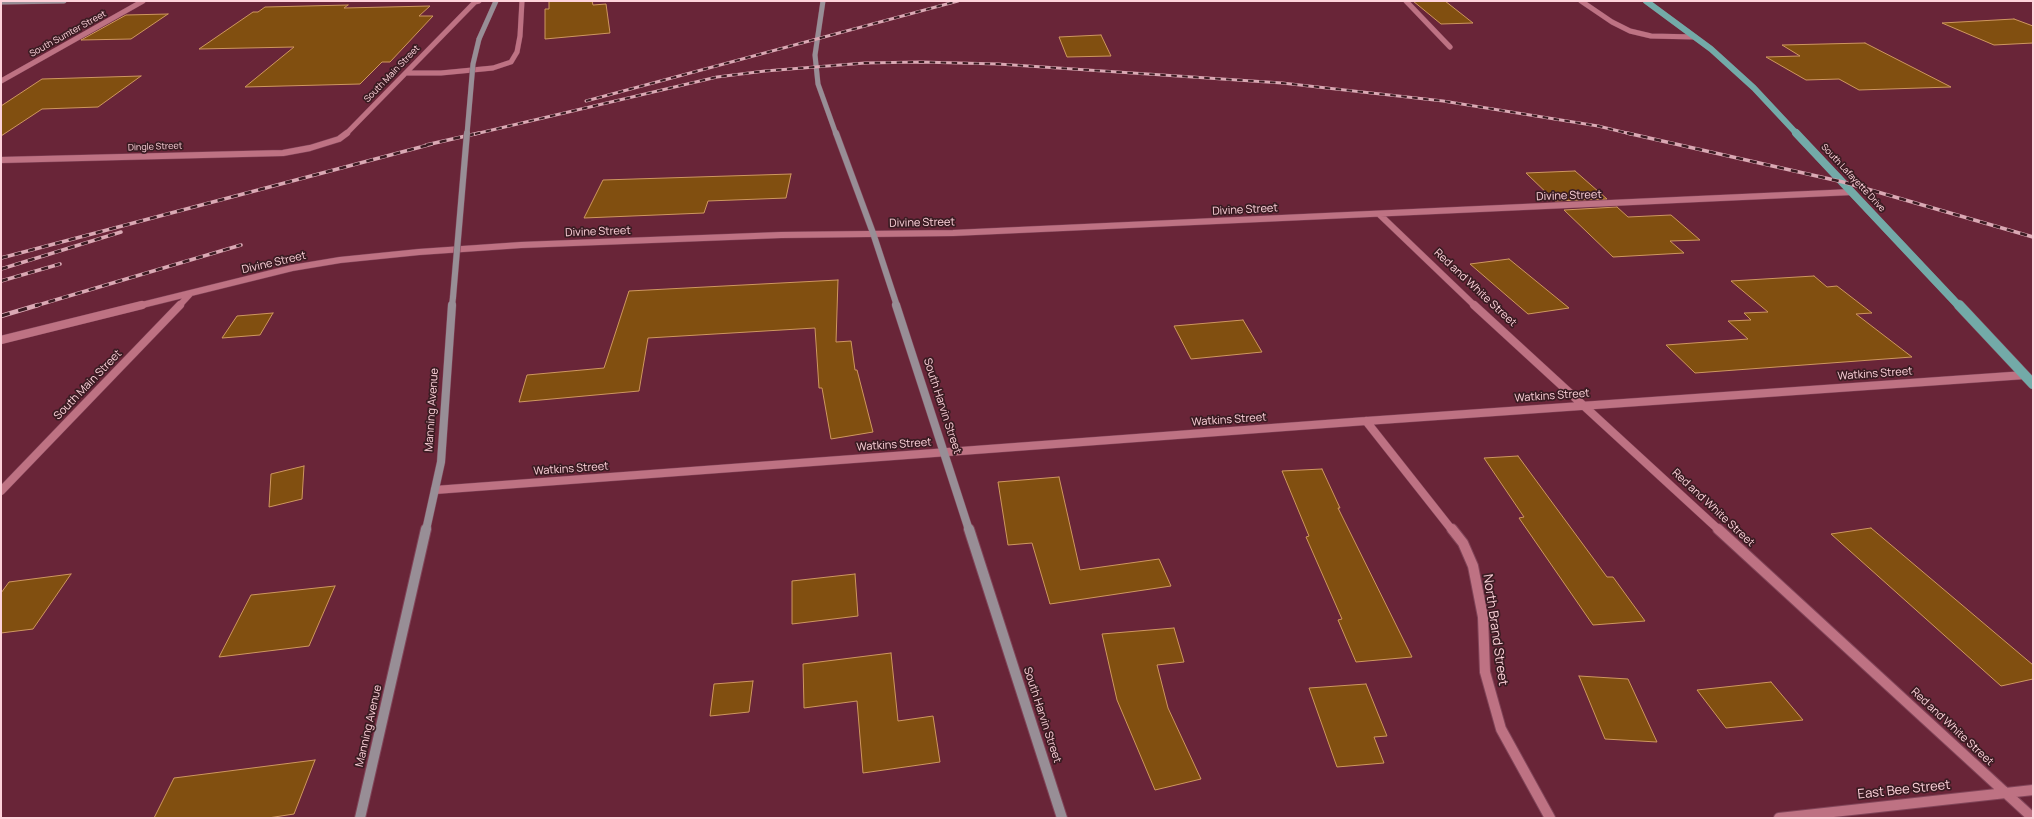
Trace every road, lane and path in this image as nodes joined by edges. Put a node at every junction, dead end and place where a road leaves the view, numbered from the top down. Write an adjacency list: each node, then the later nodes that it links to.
1 (64, 1): 10 (street)
2 (143, 1): 14 (street, South Sumter Street)
3 (479, 1): 13 (street, South Main Street)
4 (496, 1): 27 (street, Manning Avenue, bridge)
5 (522, 1): 13 (street)
6 (823, 1): 19 (street, South Harvin Street)
7 (1406, 1): 12 (street)
8 (1581, 1): 11 (street)
9 (1646, 1): 11 (main road, South Lafayette Drive)
10 (1, 2)
11 (1695, 37): 17 (main road, South Lafayette Drive)
12 (1450, 47)
13 (406, 74): 15 (street, South Main Street)
14 (1, 81)
15 (310, 148): 16 (street, Dingle Street)
16 (1, 160)
17 (1852, 192): 18 (street, Divine Street); 22 (main road, South Lafayette Drive)
18 (1379, 214): 19 (street, Divine Street); 24 (street, Red and White Street)
19 (873, 233): 20 (street, Divine Street); 26 (street, South Harvin Street)
20 (190, 294): 21 (street, Divine Street); 28 (street, South Main Street)
21 (1, 340)
22 (2025, 375): 23 (main road, South Lafayette Drive); 24 (street, Watkins Street)
23 (2033, 384)
24 (1584, 405): 25 (street, Watkins Street); 30 (street, Red and White Street)
25 (1366, 420): 26 (street, Watkins Street); 33 (street, North Brand Street)
26 (945, 452): 27 (street, Watkins Street); 32 (street, South Harvin Street)
27 (435, 490): 31 (street, Manning Avenue)
28 (1, 491)
29 (2033, 790): 30 (street, East Bee Street)
30 (2006, 793): 34 (street, East Bee Street); 35 (street, Red and White Street)
31 (360, 818)
32 (1062, 818)
33 (1550, 818)
34 (1778, 818)
35 (2033, 818)

